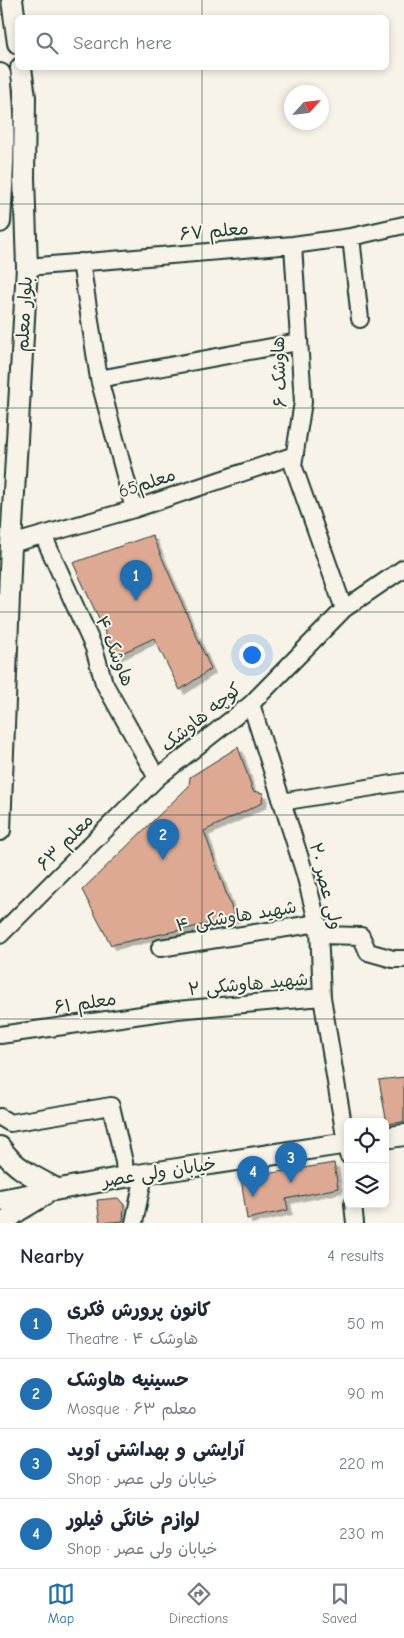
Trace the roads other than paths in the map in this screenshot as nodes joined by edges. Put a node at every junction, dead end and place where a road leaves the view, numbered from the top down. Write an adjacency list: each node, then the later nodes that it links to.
1 (12, 0): 2 (main road)
2 (15, 22)
3 (21, 70): 10 (main road, بلوار معلم)
4 (0, 74): 5 (main road)
5 (0, 222)
6 (404, 225): 7 (street, معلم ۶۷)
7 (351, 237): 8 (street, معلم ۶۷); 11 (street)
8 (293, 244): 9 (street, معلم ۶۷); 12 (street, هاوشک ۶)
9 (81, 262): 10 (street, معلم ۶۷); 13 (street)
10 (26, 267): 17 (main road, بلوار معلم)
11 (360, 319)
12 (298, 342): 13 (street); 14 (street, هاوشک ۶)
13 (99, 379): 15 (street)
14 (295, 454): 15 (street, معلم65); 19 (street, هاوشک ۶)
15 (134, 509): 16 (street, معلم65)
16 (43, 535): 17 (street, معلم65); 21 (street, هاوشک ۴)
17 (11, 544): 24 (main road, بلوار معلم)
18 (404, 568): 19 (street, کوچه هاوشک)
19 (344, 609): 20 (street, کوچه هاوشک)
20 (251, 704): 21 (street, کوچه هاوشک); 23 (street, ولی عصر ۲۰)
21 (157, 778): 26 (street, معلم ۶۳)
22 (404, 782): 23 (street)
23 (282, 802): 25 (street, ولی عصر ۲۰)
24 (0, 830)
25 (318, 929): 27 (street, شهید هاوشکی ۴); 28 (street, شهید هاوشکی ۴); 29 (street, ولی عصر ۲۰)
26 (0, 935)
27 (160, 948)
28 (404, 959)
29 (322, 997): 30 (street, شهید هاوشکی ۲); 33 (street, ولی عصر ۲۰)
30 (176, 1010): 31 (street, معلم ۶۱)
31 (0, 1035)
32 (0, 1117): 39 (street)
33 (344, 1129)
34 (404, 1135): 35 (main road)
35 (389, 1137)
36 (0, 1147): 40 (main road)
37 (344, 1147): 38 (main road, خیابان ولی عصر)
38 (144, 1175): 39 (main road, خیابان ولی عصر); 44 (street)
39 (125, 1177): 40 (main road, خیابان ولی عصر)
40 (54, 1190): 41 (main road, خیابان ولی عصر); 43 (main road)
41 (0, 1200)
42 (353, 1208): 45 (street)
43 (4, 1223)
44 (134, 1223)
45 (355, 1223)

